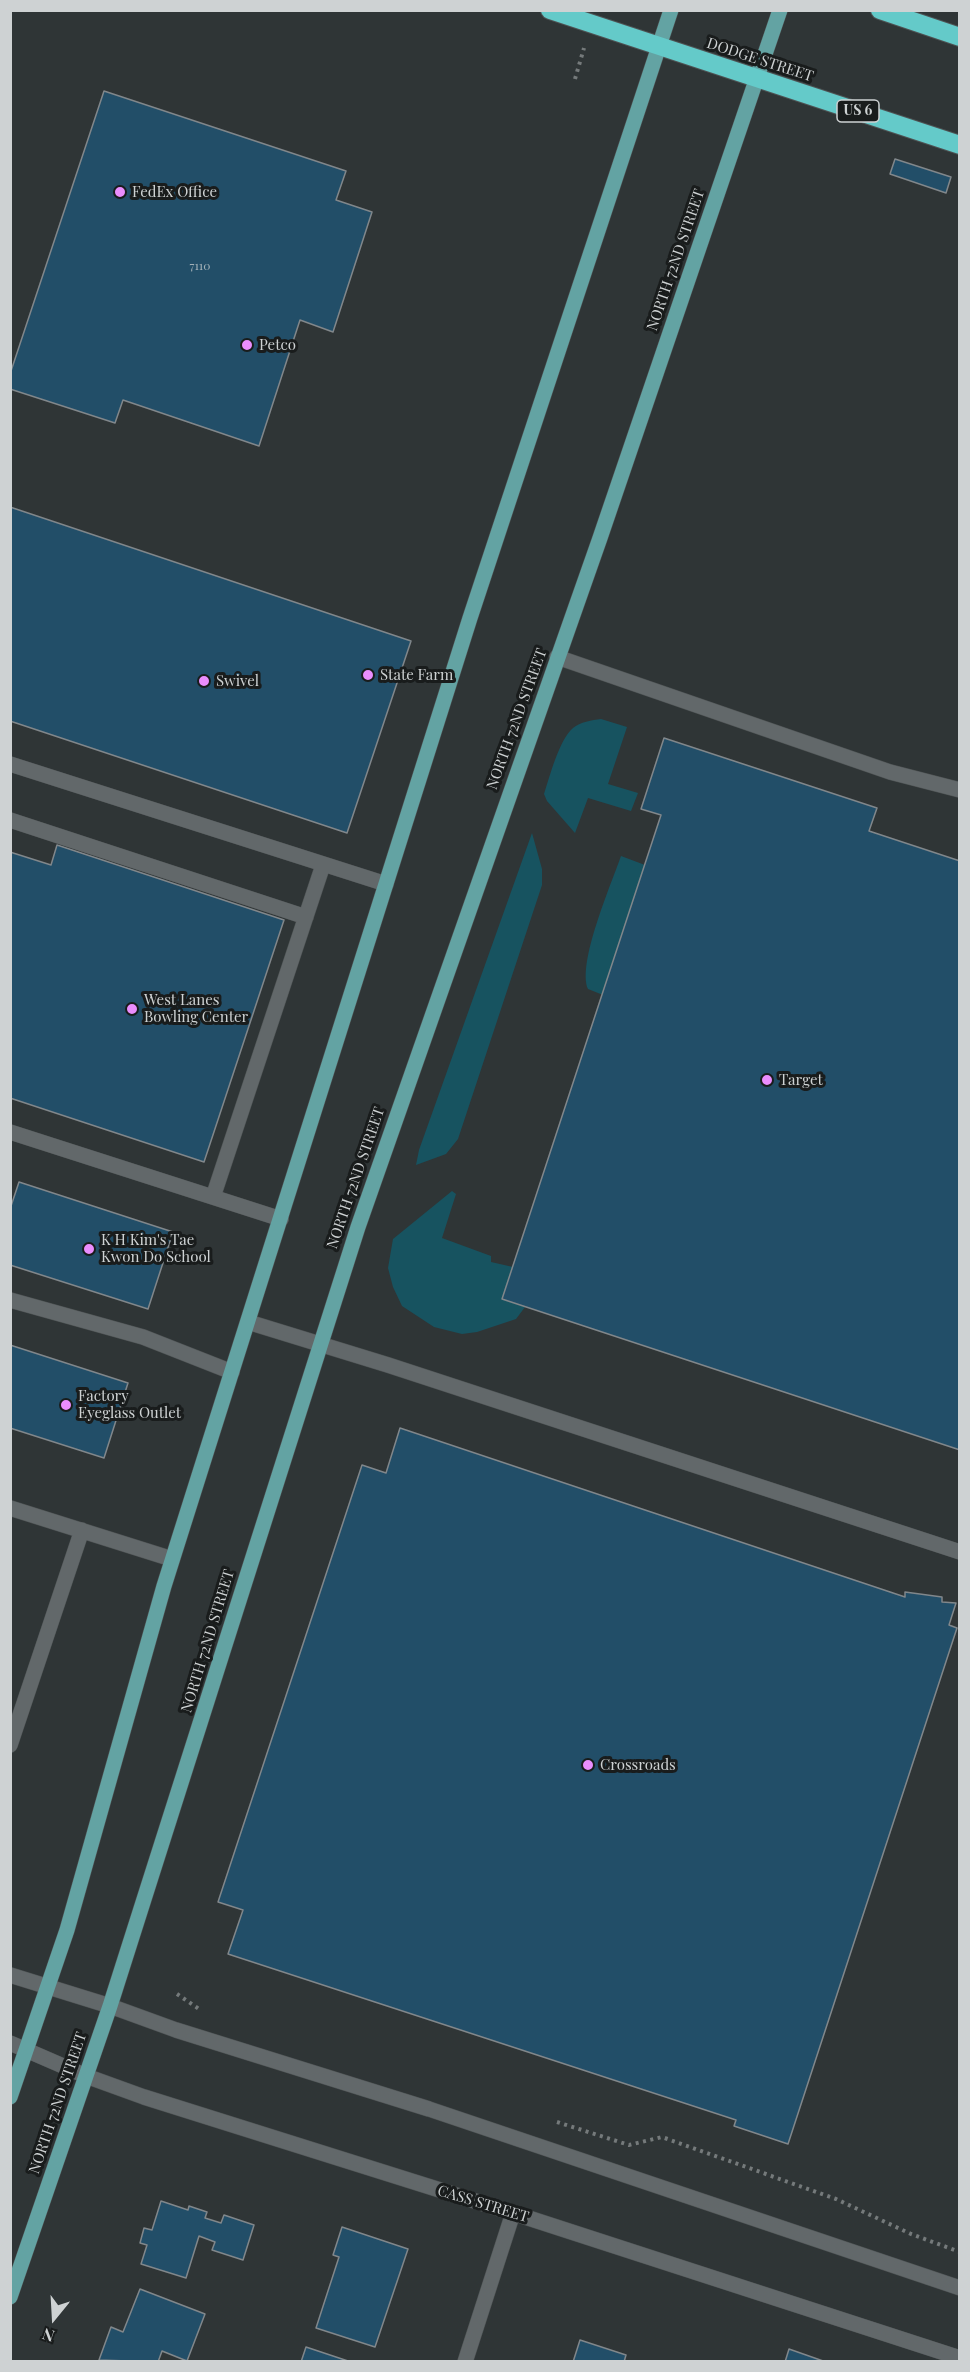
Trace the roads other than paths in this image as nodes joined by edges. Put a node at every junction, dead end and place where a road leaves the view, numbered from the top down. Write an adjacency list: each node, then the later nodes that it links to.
1 (550, 10): 6 (highway, DODGE STREET / US 6)
2 (671, 10): 6 (main road)
3 (780, 10): 7 (main road, NORTH 72ND STREET)
4 (880, 10): 5 (highway)
5 (960, 37)
6 (660, 46): 7 (highway, DODGE STREET / US 6); 14 (main road)
7 (757, 77): 8 (highway, DODGE STREET / US 6); 9 (main road, NORTH 72ND STREET)
8 (960, 145)
9 (557, 657): 11 (main road); 21 (main road, NORTH 72ND STREET)
10 (10, 764): 13 (main road)
11 (960, 790)
12 (10, 820): 15 (main road)
13 (323, 865): 14 (main road); 15 (main road)
14 (386, 884): 18 (main road)
15 (306, 917): 17 (main road)
16 (10, 1132): 17 (main road)
17 (213, 1197): 18 (main road)
18 (281, 1218): 20 (main road)
19 (10, 1300): 22 (main road)
20 (248, 1322): 21 (main road); 22 (main road)
21 (320, 1344): 25 (main road); 30 (main road, NORTH 72ND STREET)
22 (232, 1372): 26 (main road)
23 (10, 1509): 24 (main road)
24 (82, 1530): 26 (main road); 27 (main road)
25 (960, 1552)
26 (172, 1559): 29 (main road)
27 (10, 1745)
28 (10, 1975): 29 (main road)
29 (49, 1987): 30 (main road); 32 (main road)
30 (110, 2006): 33 (main road, NORTH 72ND STREET); 36 (main road)
31 (10, 2043): 32 (main road, CASS STREET)
32 (27, 2050): 33 (main road, CASS STREET); 34 (main road)
33 (86, 2076): 35 (main road, CASS STREET); 37 (main road, NORTH 72ND STREET)
34 (10, 2097)
35 (513, 2213): 38 (main road, CASS STREET); 39 (main road)
36 (960, 2288)
37 (10, 2297)
38 (956, 2358)
39 (465, 2361)

